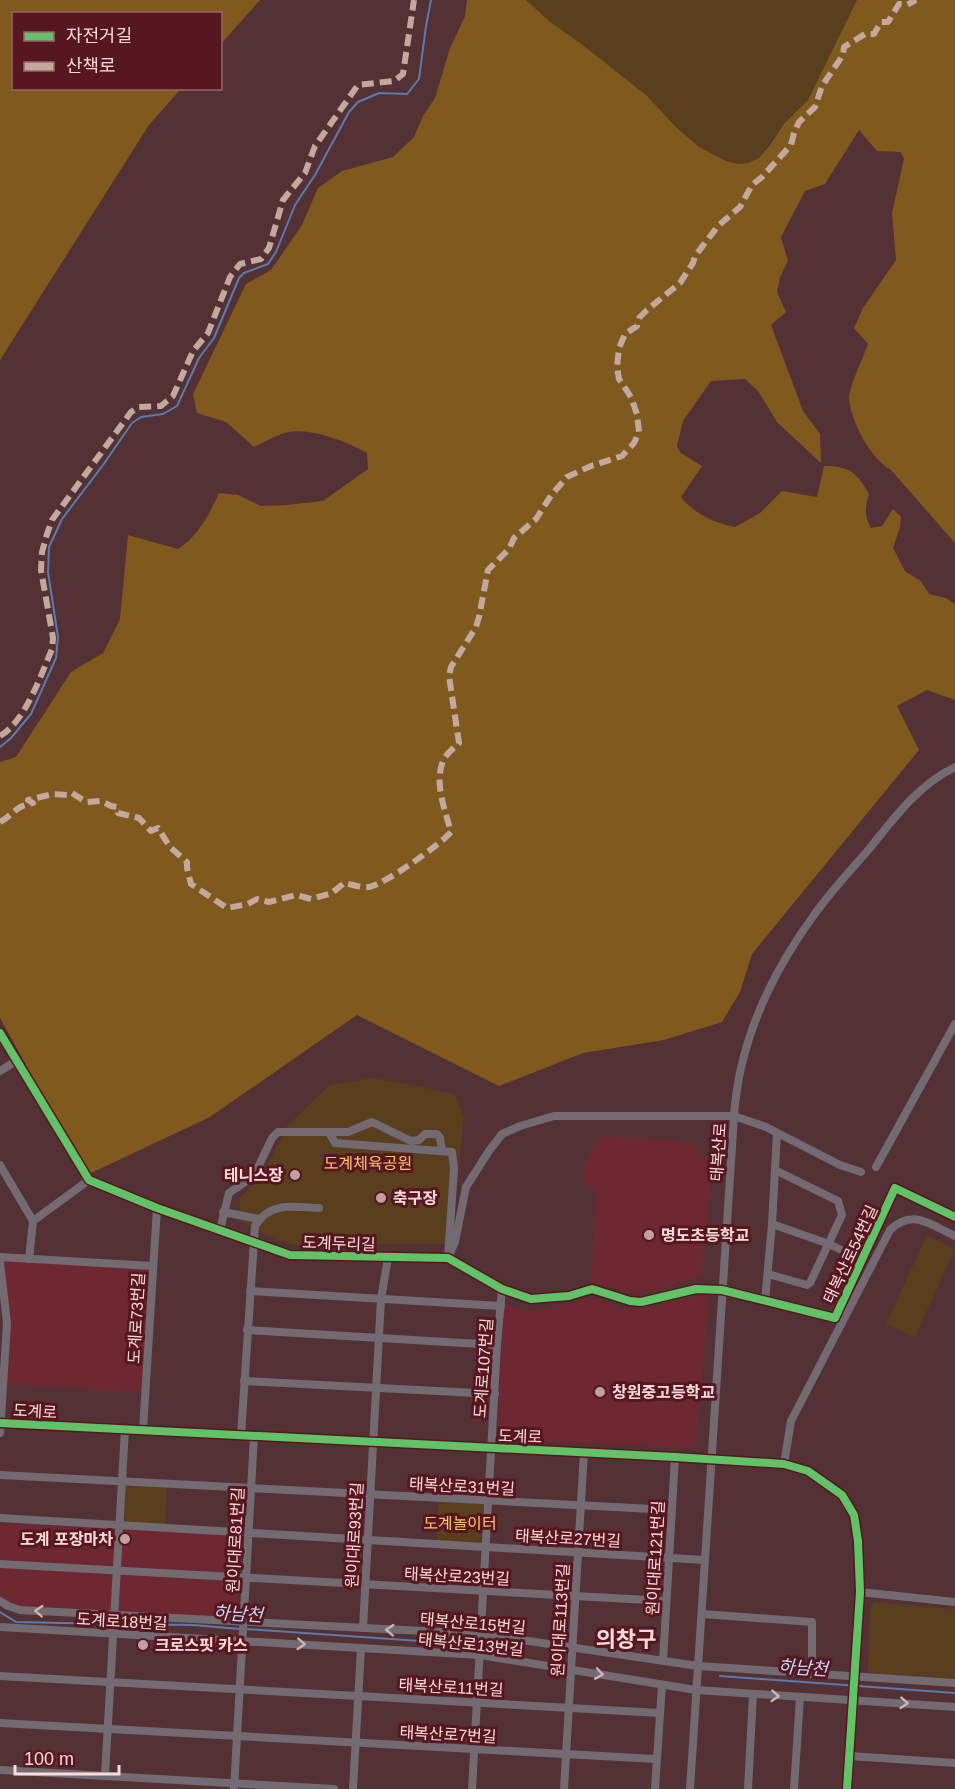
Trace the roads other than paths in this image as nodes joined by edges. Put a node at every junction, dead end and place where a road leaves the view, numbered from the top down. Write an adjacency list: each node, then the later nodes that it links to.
1 (955, 767): 6 (street, 태복산로)
2 (955, 1024): 11 (street)
3 (0, 1033): 4 (street)
4 (16, 1060): 5 (street); 14 (street)
5 (0, 1071)
6 (734, 1116): 8 (street); 28 (street); 35 (street, 태복산로)
7 (329, 1132): 9 (street); 9 (street); 17 (street)
8 (777, 1133): 12 (street); 13 (street)
9 (442, 1151): 28 (street)
10 (0, 1165): 20 (street)
11 (876, 1167)
12 (775, 1170): 21 (street); 25 (street)
13 (861, 1172)
14 (89, 1180): 15 (street, 도계두리길); 20 (street)
15 (157, 1208): 22 (street, 도계두리길); 32 (street, 도계로73번길)
16 (319, 1208): 19 (street)
17 (223, 1212): 19 (street); 22 (street)
18 (955, 1217): 30 (street, 태복산로54번길)
19 (259, 1219): 24 (street)
20 (33, 1221): 29 (street)
21 (772, 1224): 25 (street); 33 (street)
22 (220, 1230): 24 (street, 도계두리길)
23 (955, 1236): 58 (street)
24 (255, 1243): 27 (street, 도계두리길); 36 (street)
25 (829, 1244): 30 (street); 33 (street)
26 (0, 1257): 29 (street)
27 (388, 1258): 28 (street, 도계두리길); 37 (street, 원이대로93번길)
28 (448, 1258): 34 (street, 도계두리길)
29 (29, 1259): 32 (street)
30 (862, 1260): 38 (street, 태복산로54번길)
31 (0, 1262): 40 (street)
32 (152, 1266): 49 (street, 도계로73번길)
33 (768, 1274): 38 (street)
34 (502, 1289): 35 (street, 도계두리길); 39 (street, 도계로107번길)
35 (722, 1290): 38 (street, 태복산로54번길); 57 (street, 태복산로)
36 (250, 1291): 37 (street); 41 (street)
37 (381, 1299): 39 (street); 42 (street, 원이대로93번길)
38 (765, 1301)
39 (501, 1306): 43 (street, 도계로107번길)
40 (4, 1323): 47 (street)
41 (247, 1330): 42 (street); 44 (street)
42 (378, 1338): 43 (street); 45 (street, 원이대로93번길)
43 (497, 1345): 46 (street, 도계로107번길)
44 (244, 1381): 45 (street); 51 (street)
45 (376, 1388): 46 (street); 53 (street, 원이대로93번길)
46 (495, 1394): 54 (street, 도계로107번길)
47 (0, 1423): 48 (street, 도계로); 50 (street)
48 (125, 1429): 49 (street, 도계로); 60 (street)
49 (143, 1430): 51 (street, 도계로)
50 (0, 1433)
51 (241, 1435): 52 (street, 도계로)
52 (254, 1436): 53 (street, 도계로); 61 (street, 원이대로81번길)
53 (373, 1442): 54 (street, 도계로); 62 (street, 원이대로93번길)
54 (492, 1449): 55 (street, 도계로); 63 (street, 도계로107번길)
55 (584, 1452): 56 (street, 도계로); 64 (street, 원이대로113번길)
56 (675, 1457): 57 (street, 도계로); 65 (street, 원이대로121번길)
57 (711, 1459): 58 (street, 도계로); 73 (street, 태복산로)
58 (784, 1464): 79 (street, 도계로)
59 (0, 1475): 60 (street, 태복산로31번길)
60 (121, 1481): 61 (street, 태복산로31번길); 67 (street)
61 (251, 1489): 62 (street, 태복산로31번길); 68 (street, 원이대로81번길)
62 (370, 1495): 63 (street, 태복산로31번길); 69 (street, 원이대로93번길)
63 (489, 1501): 64 (street, 태복산로31번길); 70 (street, 도계로107번길)
64 (580, 1506): 65 (street, 태복산로31번길); 71 (street, 원이대로113번길)
65 (671, 1510): 72 (street, 원이대로121번길)
66 (0, 1518): 67 (street, 태복산로27번길)
67 (119, 1526): 68 (street, 태복산로27번길); 75 (street)
68 (249, 1534): 69 (street, 태복산로27번길); 76 (street, 원이대로81번길)
69 (367, 1540): 70 (street, 태복산로27번길); 77 (street, 원이대로93번길)
70 (486, 1547): 71 (street, 태복산로27번길); 78 (street, 도계로107번길)
71 (578, 1552): 72 (street, 태복산로27번길); 80 (street, 원이대로113번길)
72 (668, 1557): 73 (street, 태복산로27번길); 81 (street, 원이대로121번길)
73 (705, 1560): 84 (street, 태복산로)
74 (0, 1564): 75 (street, 태복산로23번길)
75 (116, 1571): 76 (street, 태복산로23번길); 85 (street)
76 (246, 1578): 77 (street, 태복산로23번길); 86 (street, 원이대로81번길)
77 (365, 1584): 78 (street, 태복산로23번길); 88 (street, 원이대로93번길)
78 (483, 1592): 80 (street, 태복산로23번길); 90 (street, 도계로107번길)
79 (860, 1592): 82 (street); 100 (street, 도계로)
80 (575, 1596): 81 (street, 태복산로23번길); 93 (street, 원이대로113번길)
81 (666, 1601): 95 (street, 원이대로121번길)
82 (955, 1602)
83 (1, 1603): 85 (street, 태복산로15번길, one-way to 83)
84 (702, 1614): 96 (street, 태복산로); 98 (street)
85 (113, 1617): 86 (street, 태복산로15번길); 89 (street)
86 (244, 1623): 88 (street, 태복산로15번길); 91 (street, 원이대로81번길)
87 (0, 1627): 89 (street, 도계로18번길)
88 (363, 1628): 90 (street, 태복산로15번길, one-way to 88)
89 (112, 1632): 91 (street, 도계로18번길); 101 (street)
90 (481, 1634): 93 (street, 태복산로15번길); 94 (street, 도계로107번길)
91 (243, 1638): 92 (street, 태복산로13번길, one-way to 92); 105 (street, 원이대로81번길)
92 (362, 1648): 94 (street, 태복산로13번길); 107 (street)
93 (572, 1648): 95 (street, 태복산로15번길); 97 (street, 원이대로113번길)
94 (480, 1655): 97 (street, 태복산로13번길); 110 (street, 도계로107번길)
95 (663, 1661): 96 (street, 태복산로15번길)
96 (698, 1667): 98 (street, 태복산로15번길); 104 (street, 태복산로)
97 (571, 1670): 103 (street, 태복산로13번길, one-way to 103); 111 (street, 원이대로113번길)
98 (812, 1674): 100 (street, 태복산로15번길)
99 (0, 1676): 101 (street, 태복산로11번길)
100 (855, 1679): 102 (street, 태복산로15번길); 109 (street, 도계로)
101 (110, 1682): 105 (street, 태복산로11번길); 115 (street)
102 (955, 1683)
103 (662, 1685): 104 (street, 태복산로13번길); 113 (street)
104 (696, 1688): 106 (street, 태복산로13번길); 131 (street)
105 (240, 1689): 107 (street, 태복산로11번길); 116 (street, 원이대로81번길)
106 (753, 1694): 108 (street, 태복산로13번길, one-way to 108); 132 (street)
107 (359, 1695): 110 (street, 태복산로11번길); 117 (street)
108 (800, 1697): 109 (street, 태복산로13번길); 133 (street)
109 (854, 1699): 112 (street, 태복산로13번길, one-way to 112); 120 (street)
110 (477, 1701): 111 (street, 태복산로11번길); 118 (street, 도계로107번길)
111 (569, 1707): 113 (street, 태복산로11번길); 119 (street, 원이대로113번길)
112 (955, 1707)
113 (660, 1713): 121 (street)
114 (0, 1723): 115 (street, 태복산로7번길)
115 (107, 1729): 116 (street, 태복산로7번길); 124 (street)
116 (237, 1736): 117 (street, 태복산로7번길); 125 (street, 원이대로81번길)
117 (356, 1743): 118 (street, 태복산로7번길); 127 (street)
118 (474, 1749): 119 (street, 태복산로7번길); 128 (street, 도계로107번길)
119 (566, 1754): 121 (street, 태복산로7번길); 129 (street, 원이대로113번길)
120 (850, 1756): 122 (street); 134 (street)
121 (656, 1759): 130 (street)
122 (955, 1763)
123 (0, 1770): 124 (street)
124 (105, 1775): 125 (street)
125 (234, 1786): 126 (street)
126 (334, 1789)
127 (353, 1789)
128 (472, 1789)
129 (564, 1789)
130 (655, 1789)
131 (690, 1789)
132 (748, 1789)
133 (794, 1789)
134 (848, 1789)

